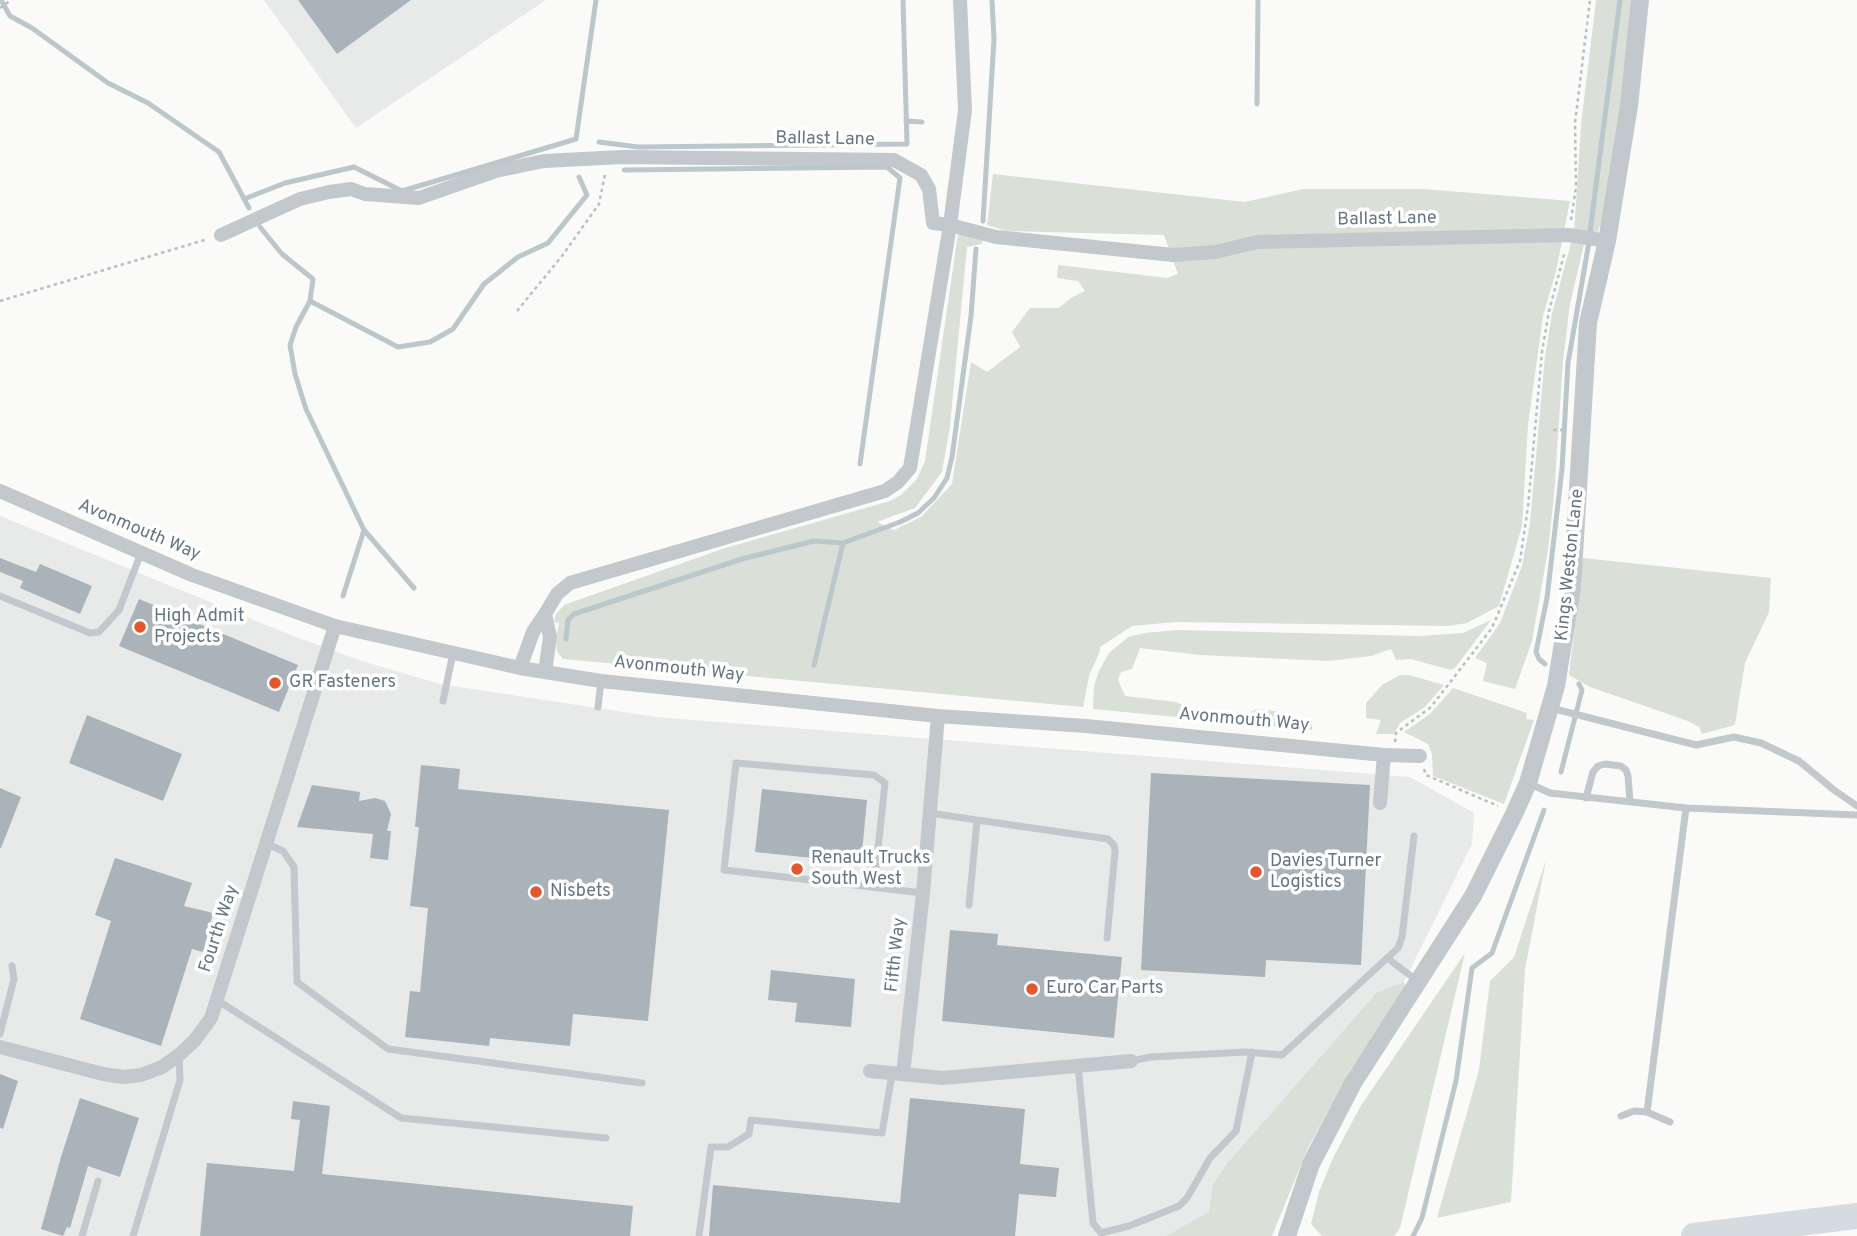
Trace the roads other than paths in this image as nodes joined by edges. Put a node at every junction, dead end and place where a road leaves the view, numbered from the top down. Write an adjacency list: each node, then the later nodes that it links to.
1 (960, 0): 3 (street)
2 (1640, 0): 5 (street, Kings Weston Lane)
3 (950, 225): 4 (street, Ballast Lane); 5 (street, Ballast Lane); 9 (street)
4 (221, 234)
5 (1607, 241): 17 (street, Kings Weston Lane)
6 (0, 491): 7 (street, Avonmouth Way)
7 (141, 553): 8 (lane); 10 (street, Avonmouth Way)
8 (0, 596)
9 (545, 614): 12 (street); 13 (street)
10 (335, 626): 11 (street, Avonmouth Way); 31 (street, Fourth Way)
11 (453, 653): 12 (street, Avonmouth Way); 15 (lane)
12 (520, 668): 13 (street, Avonmouth Way)
13 (545, 672): 14 (street, Avonmouth Way)
14 (601, 681): 16 (lane); 18 (street, Avonmouth Way)
15 (443, 701)
16 (598, 707)
17 (1550, 708): 21 (street, Kings Weston Lane); 25 (lane)
18 (938, 716): 19 (street, Avonmouth Way); 27 (street, Fifth Way)
19 (1390, 755): 20 (street, Avonmouth Way); 24 (street)
20 (1420, 756)
21 (1528, 783): 22 (lane); 38 (street, Kings Weston Lane)
22 (1586, 797): 23 (lane); 23 (lane)
23 (1630, 802): 26 (lane)
24 (1380, 803)
25 (1857, 806)
26 (1686, 808): 28 (lane); 49 (lane)
27 (928, 813): 29 (lane); 33 (street, Fifth Way)
28 (1857, 815)
29 (977, 821): 34 (lane); 35 (lane)
30 (1414, 836): 36 (lane)
31 (268, 844): 39 (street, Fourth Way); 48 (lane)
32 (874, 886): 32 (lane); 33 (lane)
33 (923, 893): 47 (street, Fifth Way)
34 (969, 905)
35 (1107, 938)
36 (1387, 958): 38 (lane); 42 (lane)
37 (12, 966): 40 (lane)
38 (1419, 983): 58 (street, Kings Weston Lane)
39 (217, 1000): 43 (street, Fourth Way); 52 (lane)
40 (0, 1034)
41 (0, 1047): 43 (street, Fourth Way)
42 (1252, 1052): 44 (lane); 45 (lane)
43 (179, 1055): 56 (lane)
44 (1131, 1061): 45 (street)
45 (1079, 1065): 47 (street)
46 (870, 1071): 47 (street)
47 (898, 1073): 57 (lane)
48 (642, 1083)
49 (1647, 1112): 50 (lane); 51 (lane)
50 (1621, 1115)
51 (1670, 1122)
52 (606, 1138)
53 (98, 1181): 55 (lane)
54 (1857, 1216): 59 (highway)
55 (82, 1236)
56 (133, 1236)
57 (699, 1236)
58 (1287, 1236)
59 (1694, 1236)

